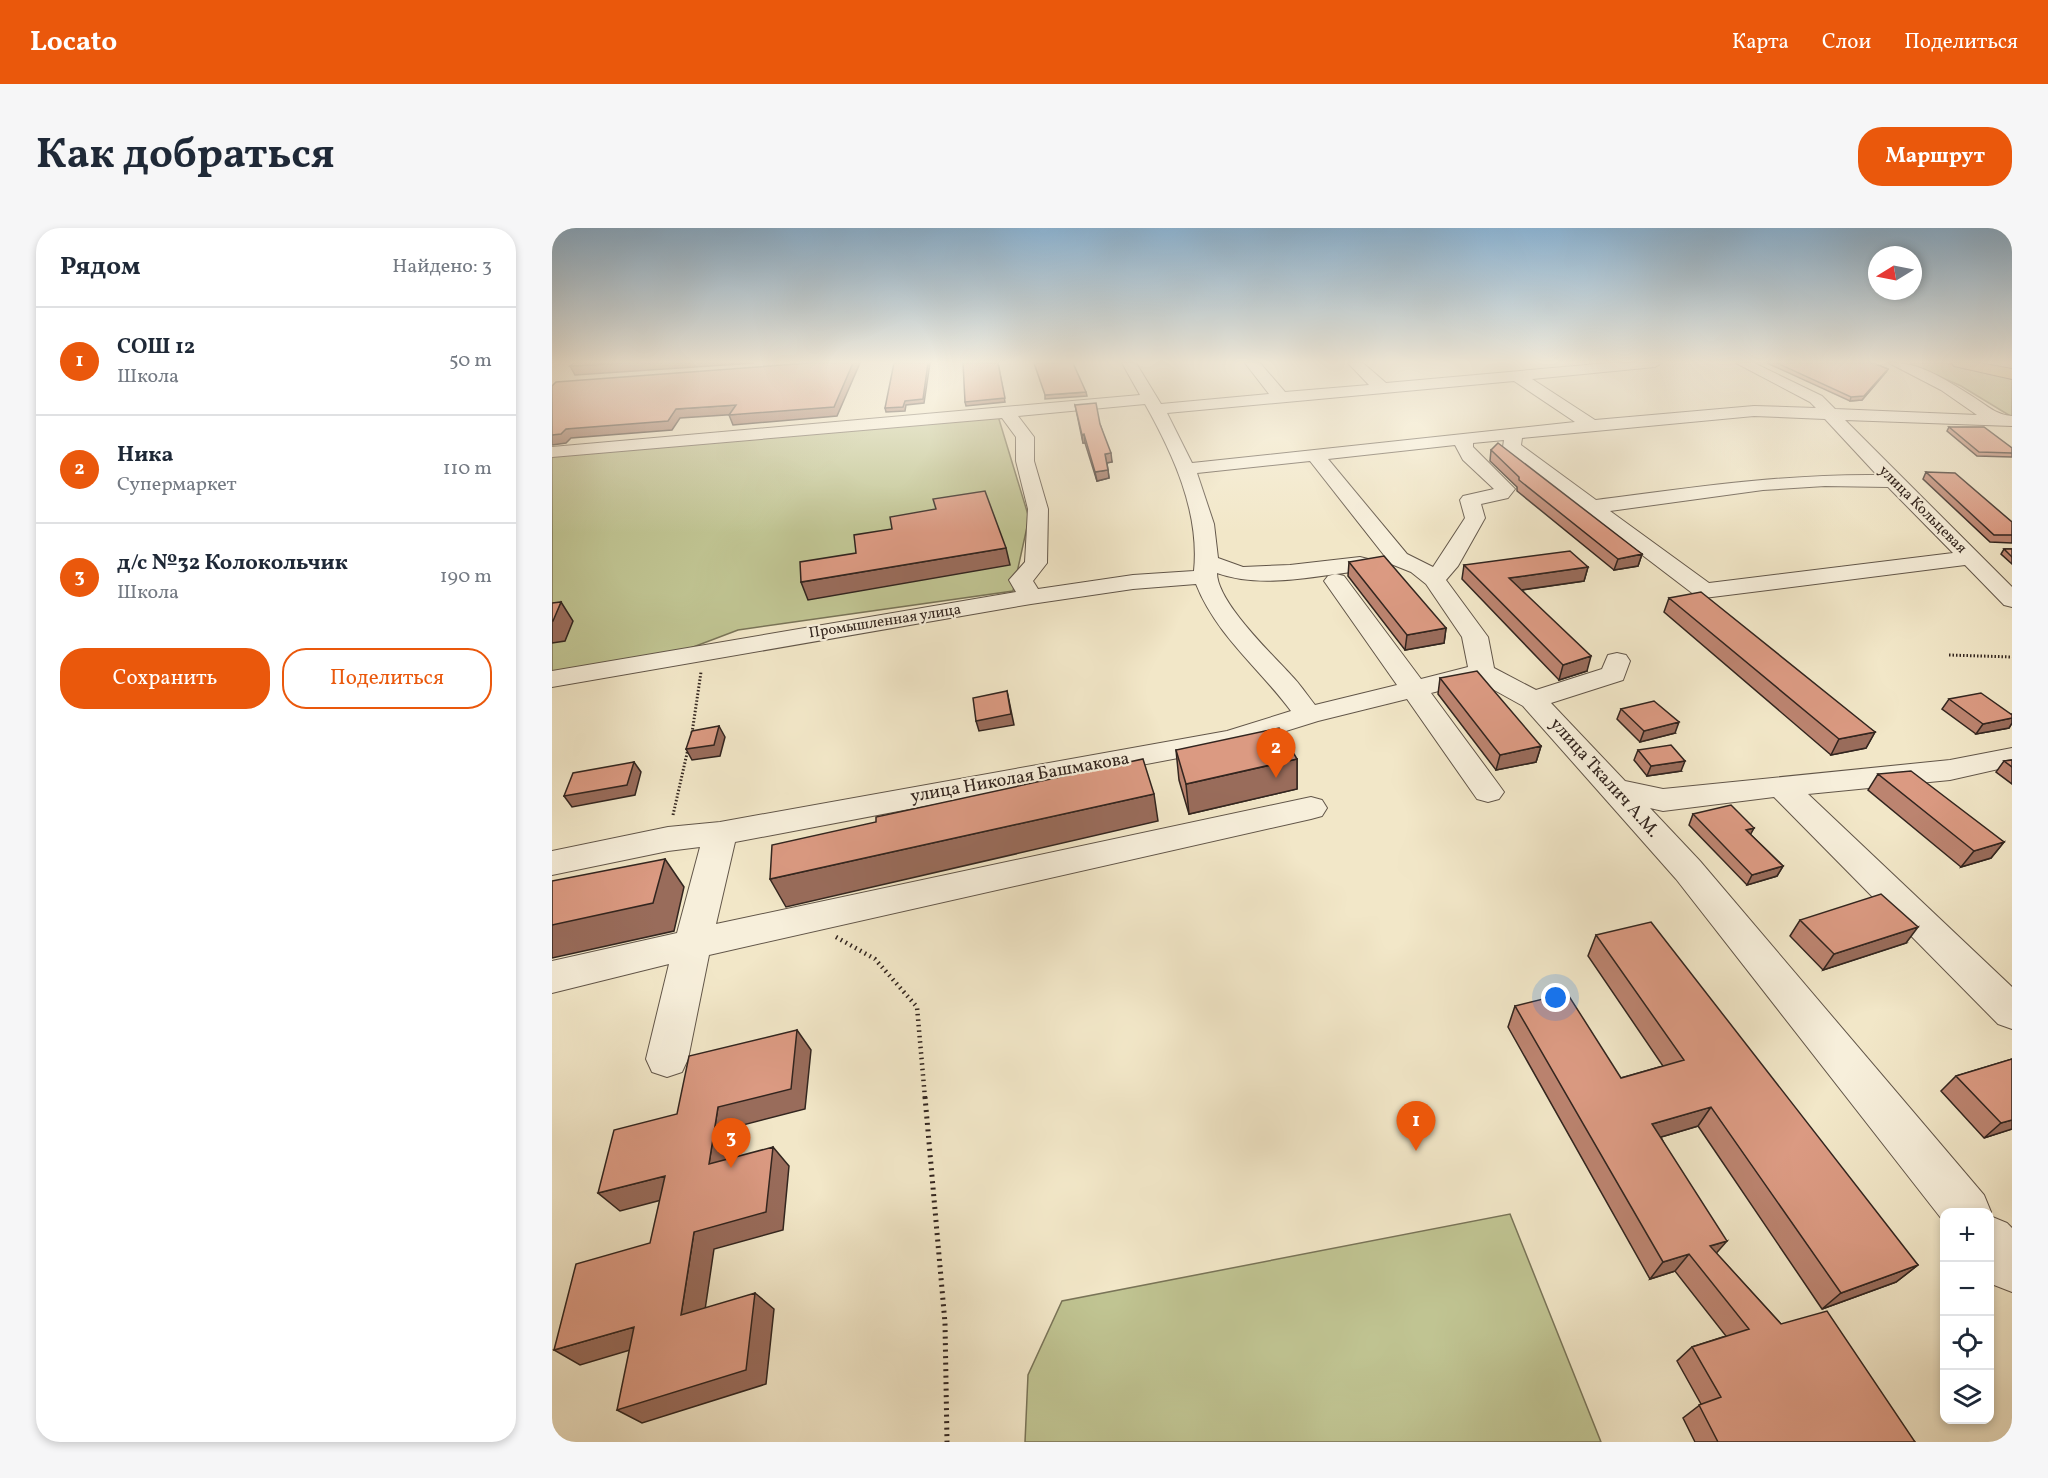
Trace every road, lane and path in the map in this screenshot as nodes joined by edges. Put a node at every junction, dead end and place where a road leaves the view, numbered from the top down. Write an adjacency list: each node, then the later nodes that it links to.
1 (929, 420): 13 (street)
2 (1012, 420): 23 (street)
3 (1162, 420): 15 (street)
4 (1584, 420): 9 (street)
5 (1654, 420): 9 (street)
6 (1834, 420): 16 (street, улица Кольцевая)
7 (1974, 420): 8 (street)
8 (2004, 421): 10 (street)
9 (1592, 425): 11 (street)
10 (2012, 430)
11 (1513, 435): 12 (street); 17 (street)
12 (1465, 440): 14 (street); 21 (street)
13 (552, 452)
14 (1315, 455): 15 (street); 19 (street)
15 (1186, 469): 20 (street)
16 (1893, 481): 17 (street); 18 (street, улица Кольцевая)
17 (1593, 507): 18 (street)
18 (1970, 558): 24 (street, улица Кольцевая)
19 (1399, 559): 20 (street); 21 (street)
20 (1207, 570): 23 (street, Промышленная улица); 33 (street)
21 (1434, 579): 29 (street)
22 (1336, 581): 31 (street)
23 (1031, 597): 25 (street, Промышленная улица)
24 (2012, 600)
25 (704, 652): 30 (street, Промышленная улица); 40 (path)
26 (1950, 655): 27 (path)
27 (2012, 657)
28 (1617, 661): 32 (street)
29 (1482, 672): 31 (street, улица Николая Башмакова); 32 (street, улица Ткалич А.М.)
30 (552, 680)
31 (1412, 689): 33 (street, улица Николая Башмакова); 37 (street)
32 (1533, 700): 36 (street, улица Ткалич А.М.)
33 (1308, 715): 39 (street, улица Николая Башмакова)
34 (2012, 757): 35 (street)
35 (1781, 786): 36 (street); 45 (street)
36 (1613, 789): 47 (street, улица Ткалич А.М.)
37 (1488, 792)
38 (1311, 808): 42 (street)
39 (720, 832): 40 (street, улица Николая Башмакова); 43 (street)
40 (668, 839): 41 (street, улица Николая Башмакова)
41 (552, 863)
42 (802, 920): 43 (street); 50 (path)
43 (693, 944): 44 (street); 46 (street)
44 (552, 977)
45 (2012, 1012)
46 (667, 1059)
47 (1964, 1208)
48 (1994, 1246): 49 (street)
49 (2012, 1267)
50 (947, 1442)

